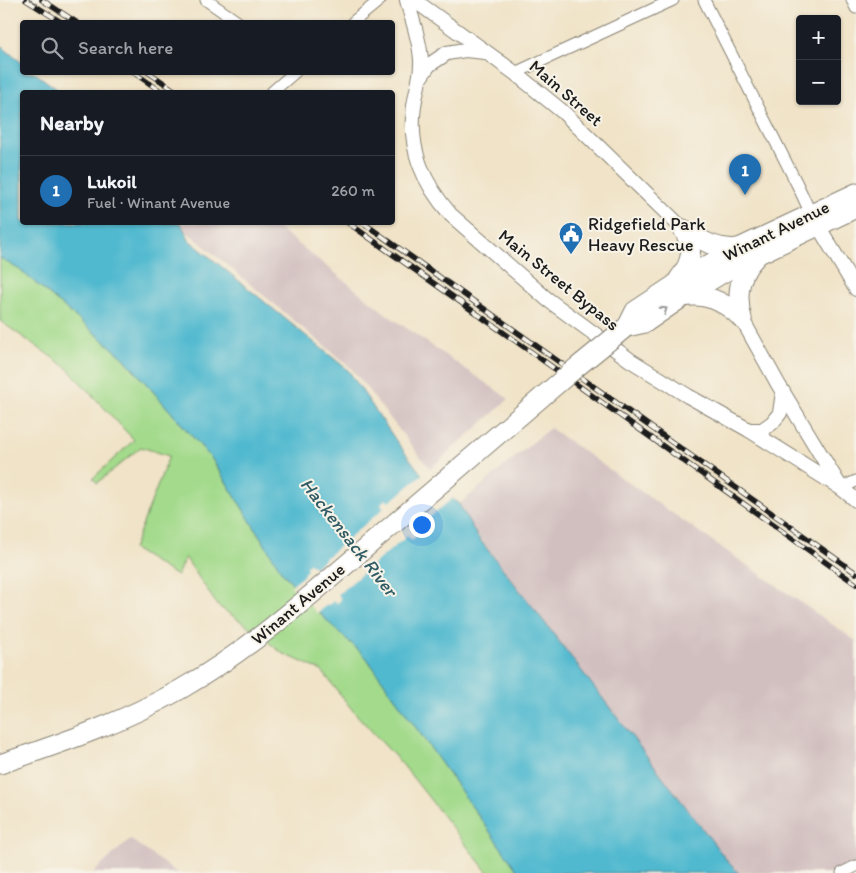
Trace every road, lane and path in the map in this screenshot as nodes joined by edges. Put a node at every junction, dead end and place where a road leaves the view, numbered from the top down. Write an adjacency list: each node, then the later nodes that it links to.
1 (206, 0): 9 (street)
2 (380, 0): 10 (street)
3 (407, 0): 14 (street, Main Street Bypass)
4 (673, 0): 12 (street)
5 (704, 0): 18 (street)
6 (852, 0): 8 (street)
7 (422, 2): 11 (street, Main Street)
8 (856, 8)
9 (235, 20)
10 (355, 20)
11 (486, 52): 12 (street, Main Street); 14 (street)
12 (515, 73): 19 (street, Main Street)
13 (292, 75): 15 (street)
14 (420, 78): 26 (street, Main Street Bypass)
15 (274, 90)
16 (856, 193): 18 (highway, Winant Avenue)
17 (856, 208): 18 (highway, Winant Avenue)
18 (815, 220): 20 (highway, Winant Avenue); 21 (highway, Winant Avenue); 22 (street)
19 (683, 229): 20 (highway); 23 (highway)
20 (741, 247): 23 (highway, Winant Avenue)
21 (759, 254): 23 (highway, Winant Avenue); 24 (highway)
22 (856, 289)
23 (678, 291): 24 (highway); 30 (highway, Winant Avenue, bridge)
24 (742, 319): 25 (street)
25 (783, 392): 26 (street); 28 (street)
26 (749, 430): 28 (street, Main Street Bypass)
27 (856, 480): 28 (street)
28 (841, 488): 29 (street)
29 (856, 500)
30 (0, 764)
31 (856, 866): 32 (street)
32 (842, 873)

